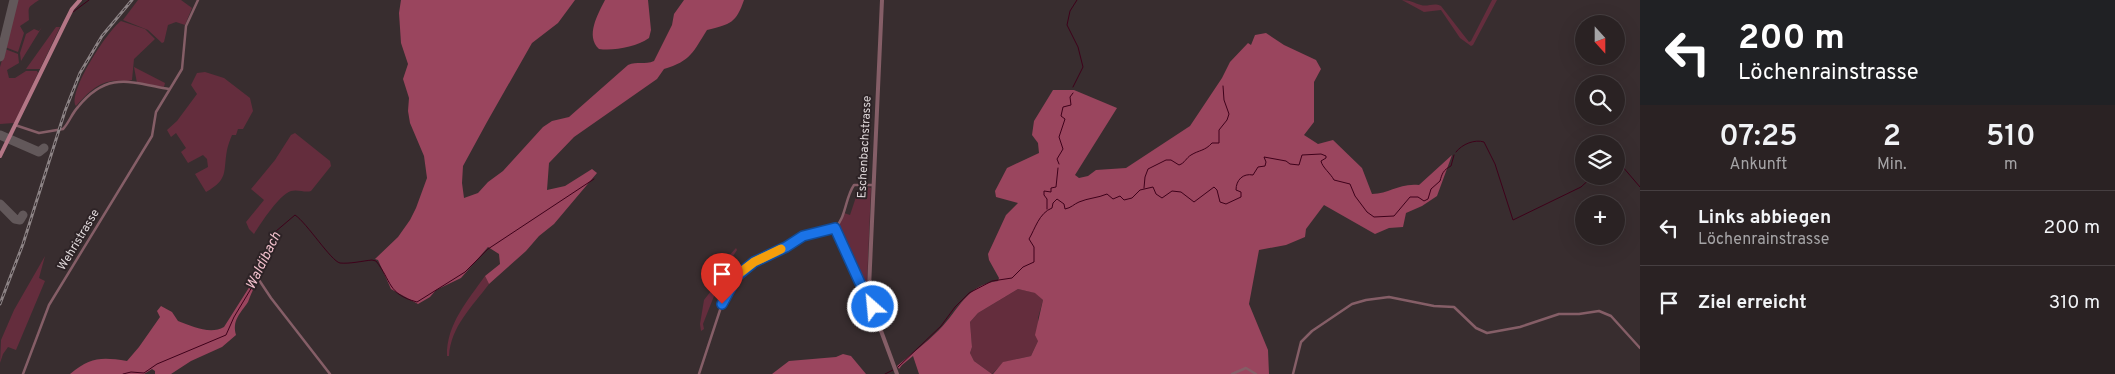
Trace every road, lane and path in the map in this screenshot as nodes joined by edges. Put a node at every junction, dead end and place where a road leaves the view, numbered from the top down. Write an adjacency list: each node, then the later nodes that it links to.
1 (80, 0): 5 (main road)
2 (198, 0): 4 (street, Wehristrasse)
3 (882, 0): 7 (street, Eschenbachstrasse)
4 (169, 89): 5 (street); 12 (street, Wehristrasse)
5 (15, 125): 6 (main road)
6 (0, 156)
7 (872, 186): 8 (street); 10 (street, Eschenbachstrasse)
8 (835, 228): 10 (street); 14 (street)
9 (256, 274): 13 (street)
10 (869, 288): 15 (street, Eschenbachstrasse)
11 (1640, 348): 18 (street)
12 (23, 374)
13 (330, 374)
14 (699, 374)
15 (897, 374)
16 (1232, 374): 17 (street)
17 (1256, 374)
18 (1293, 374)

